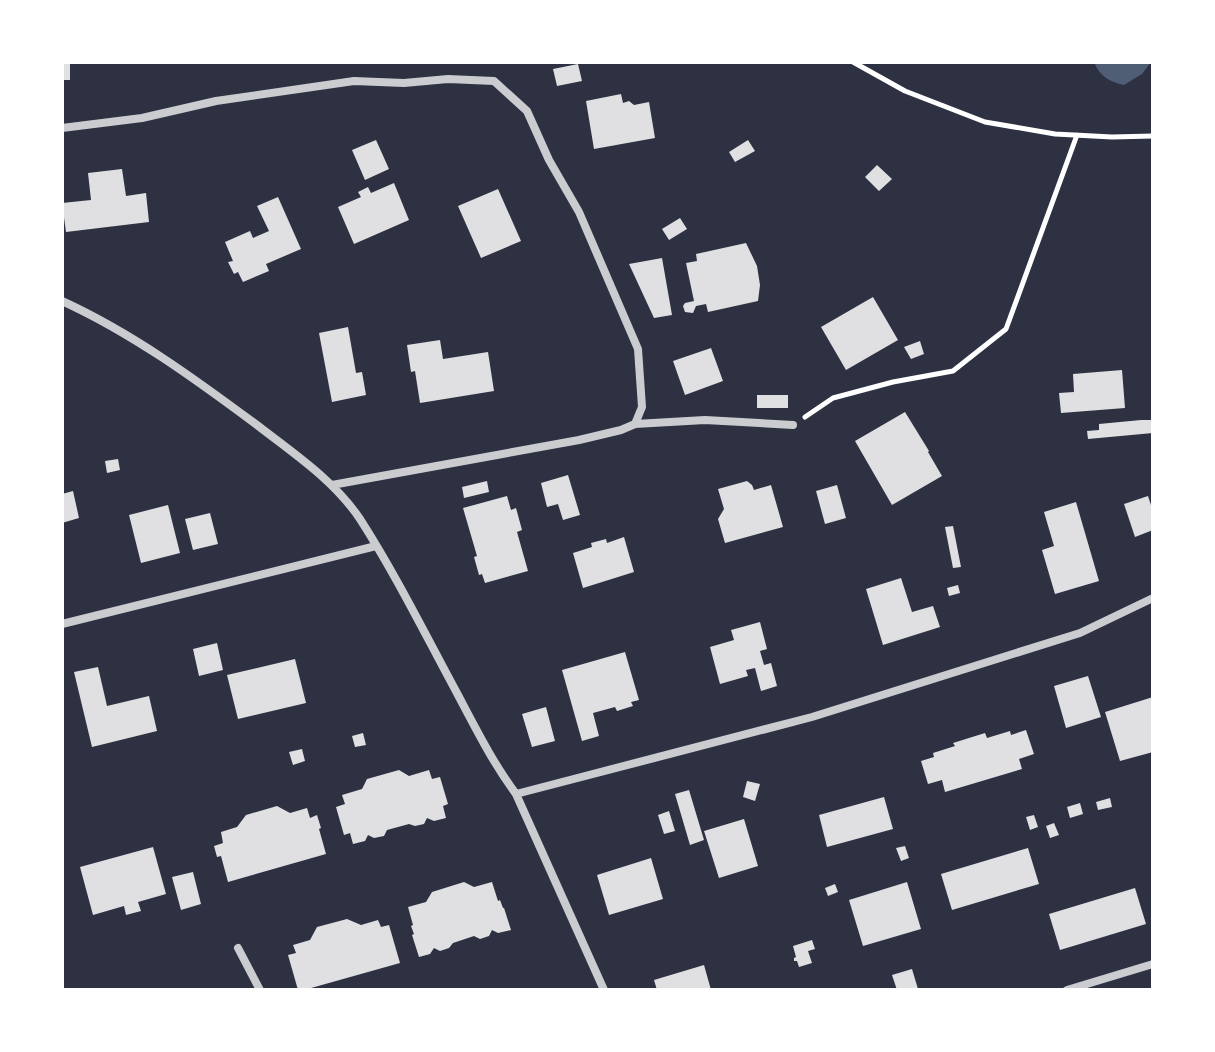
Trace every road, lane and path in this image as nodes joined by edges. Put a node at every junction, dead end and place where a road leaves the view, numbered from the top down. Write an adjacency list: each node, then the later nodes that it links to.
1 (853, 62): 3 (path)
2 (62, 128): 6 (street)
3 (1077, 135): 4 (path); 7 (path)
4 (1153, 136)
5 (62, 301): 8 (street)
6 (635, 424): 7 (street); 8 (street)
7 (793, 425)
8 (332, 485): 9 (street)
9 (376, 546): 11 (street); 12 (street)
10 (1153, 598): 12 (street)
11 (62, 624)
12 (516, 794): 16 (street)
13 (238, 948): 15 (street)
14 (1153, 964): 17 (street)
15 (260, 990)
16 (604, 990)
17 (1067, 990)

